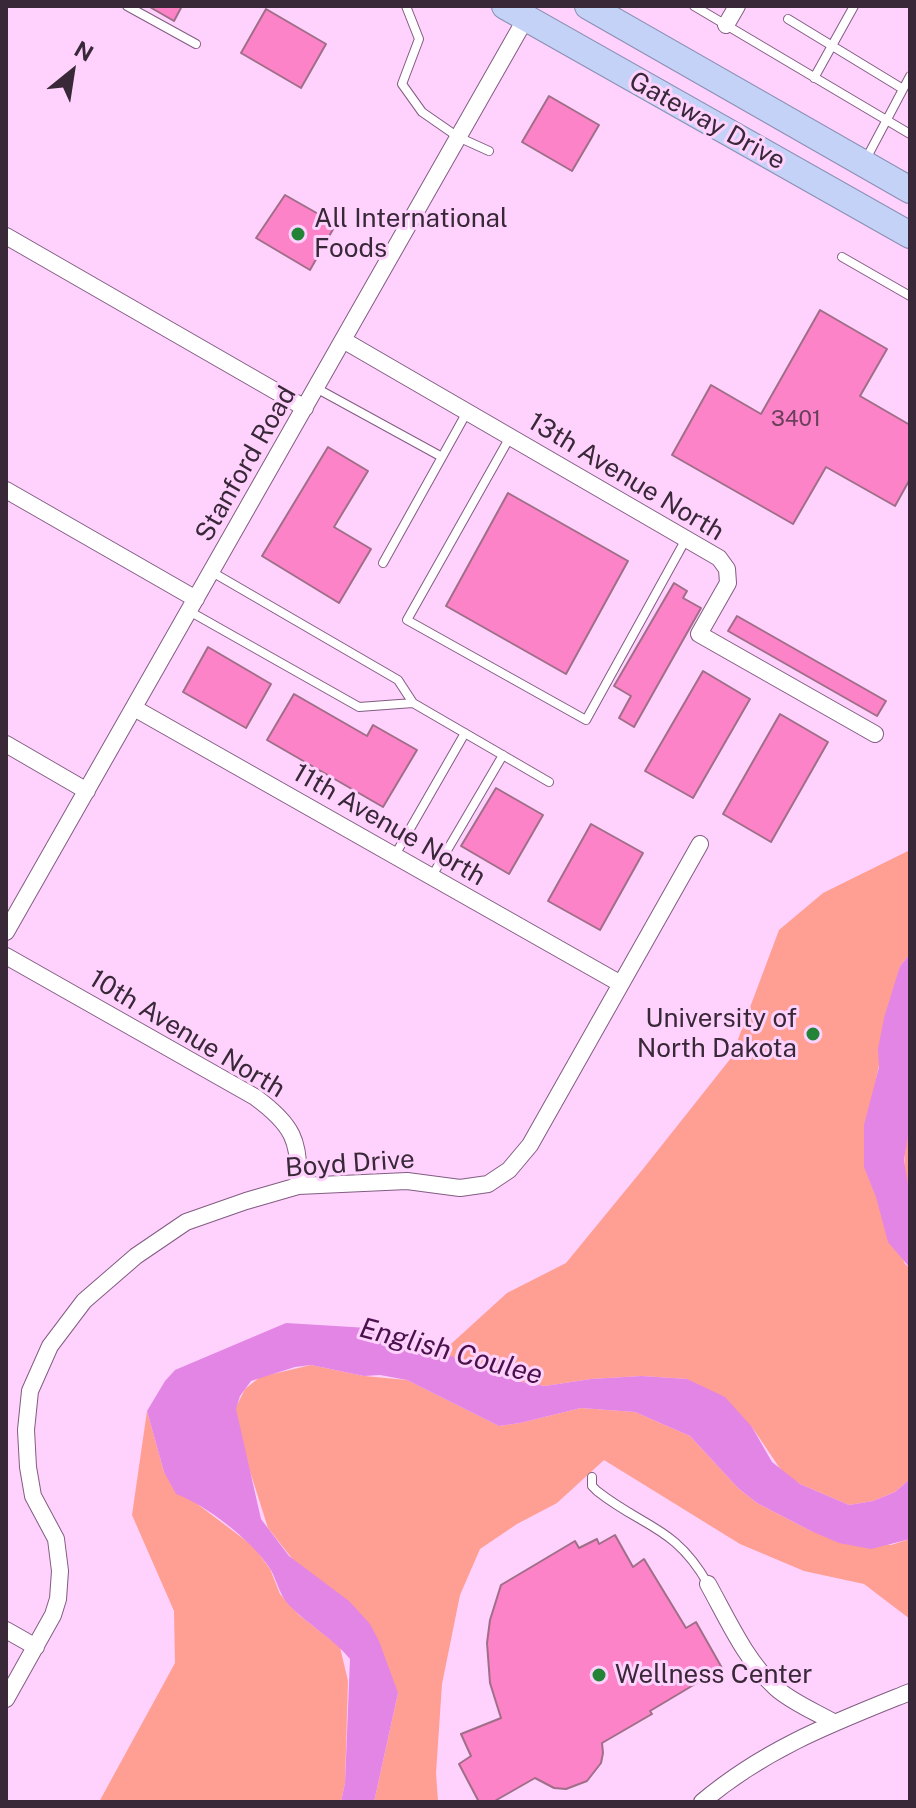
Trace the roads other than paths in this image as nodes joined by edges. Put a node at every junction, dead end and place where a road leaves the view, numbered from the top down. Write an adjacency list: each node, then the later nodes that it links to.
1 (127, 6): 10 (lane)
2 (406, 6): 17 (lane)
3 (588, 6): 19 (highway, Gateway Drive)
4 (694, 6): 9 (lane)
5 (737, 6): 9 (street)
6 (854, 6): 11 (lane)
7 (521, 10): 17 (street, Stanford Road); 21 (highway, Gateway Drive)
8 (788, 19): 11 (lane)
9 (726, 25): 13 (lane)
10 (196, 44)
11 (831, 45): 13 (lane); 14 (lane)
12 (910, 76): 14 (lane)
13 (814, 78): 15 (lane)
14 (903, 89): 15 (lane)
15 (886, 121): 16 (lane); 19 (lane)
16 (910, 134)
17 (458, 137): 18 (lane); 26 (street, Stanford Road)
18 (489, 151)
19 (864, 163): 20 (highway, Gateway Drive); 21 (highway)
20 (910, 190)
21 (845, 199): 22 (highway, Gateway Drive)
22 (910, 235)
23 (6, 236): 28 (street)
24 (842, 257): 25 (lane)
25 (910, 296)
26 (343, 340): 27 (street, Stanford Road); 29 (street, 13th Avenue North)
27 (316, 388): 28 (street, Stanford Road); 31 (lane)
28 (305, 408): 35 (street, Stanford Road)
29 (467, 412): 30 (street, 13th Avenue North); 31 (lane)
30 (510, 437): 33 (street, 13th Avenue North); 33 (lane)
31 (442, 457): 34 (lane)
32 (6, 490): 36 (street)
33 (686, 539): 40 (street, 13th Avenue North)
34 (383, 563)
35 (212, 572): 36 (street, Stanford Road); 37 (lane)
36 (192, 605): 37 (lane); 38 (street, Stanford Road)
37 (413, 703): 39 (lane)
38 (134, 708): 44 (street, Stanford Road); 46 (street, 11th Avenue North)
39 (465, 733): 42 (lane); 46 (lane)
40 (875, 734)
41 (6, 744): 44 (street)
42 (503, 755): 43 (lane); 47 (lane)
43 (549, 782)
44 (87, 791): 48 (street, Stanford Road)
45 (700, 844): 50 (street, Boyd Drive)
46 (395, 856): 47 (street, 11th Avenue North)
47 (432, 877): 50 (street, 11th Avenue North)
48 (6, 932)
49 (6, 956): 51 (street, 10th Avenue North)
50 (621, 984): 51 (street, Boyd Drive)
51 (298, 1186): 55 (street, Boyd Drive)
52 (592, 1477): 53 (lane)
53 (708, 1584): 58 (street)
54 (6, 1630): 55 (street)
55 (36, 1647): 57 (street, Boyd Drive)
56 (910, 1692): 58 (street)
57 (6, 1699)
58 (835, 1723): 59 (street)
59 (702, 1802)

